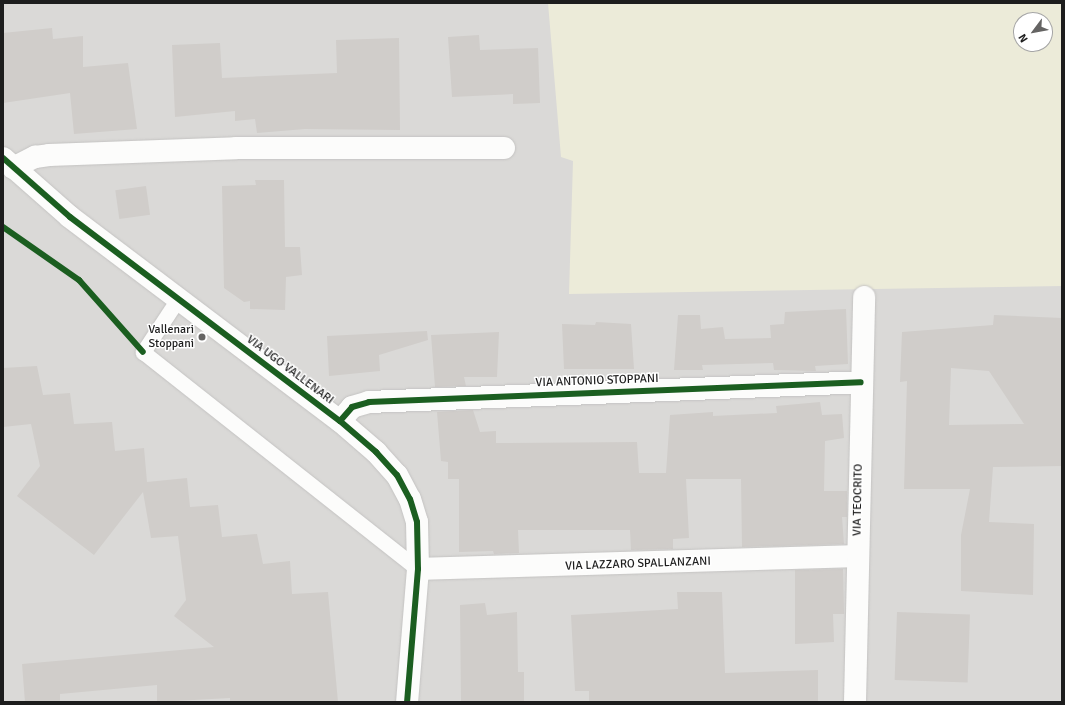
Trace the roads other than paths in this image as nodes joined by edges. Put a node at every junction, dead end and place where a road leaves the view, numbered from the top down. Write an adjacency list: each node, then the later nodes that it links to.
1 (504, 148): 2 (street)
2 (8, 163): 4 (street, VIA UGO VALLENARI)
3 (864, 297): 5 (street, VIA TEOCRITO)
4 (178, 299): 6 (street, VIA UGO VALLENARI); 8 (lane)
5 (861, 382): 6 (street, VIA ANTONIO STOPPANI); 7 (street, VIA TEOCRITO)
6 (340, 421): 8 (street, VIA UGO VALLENARI)
7 (857, 556): 8 (street, VIA LAZZARO SPALLANZANI); 10 (street, VIA TEOCRITO)
8 (418, 569): 9 (street, VIA UGO VALLENARI)
9 (407, 702)
10 (855, 702)

